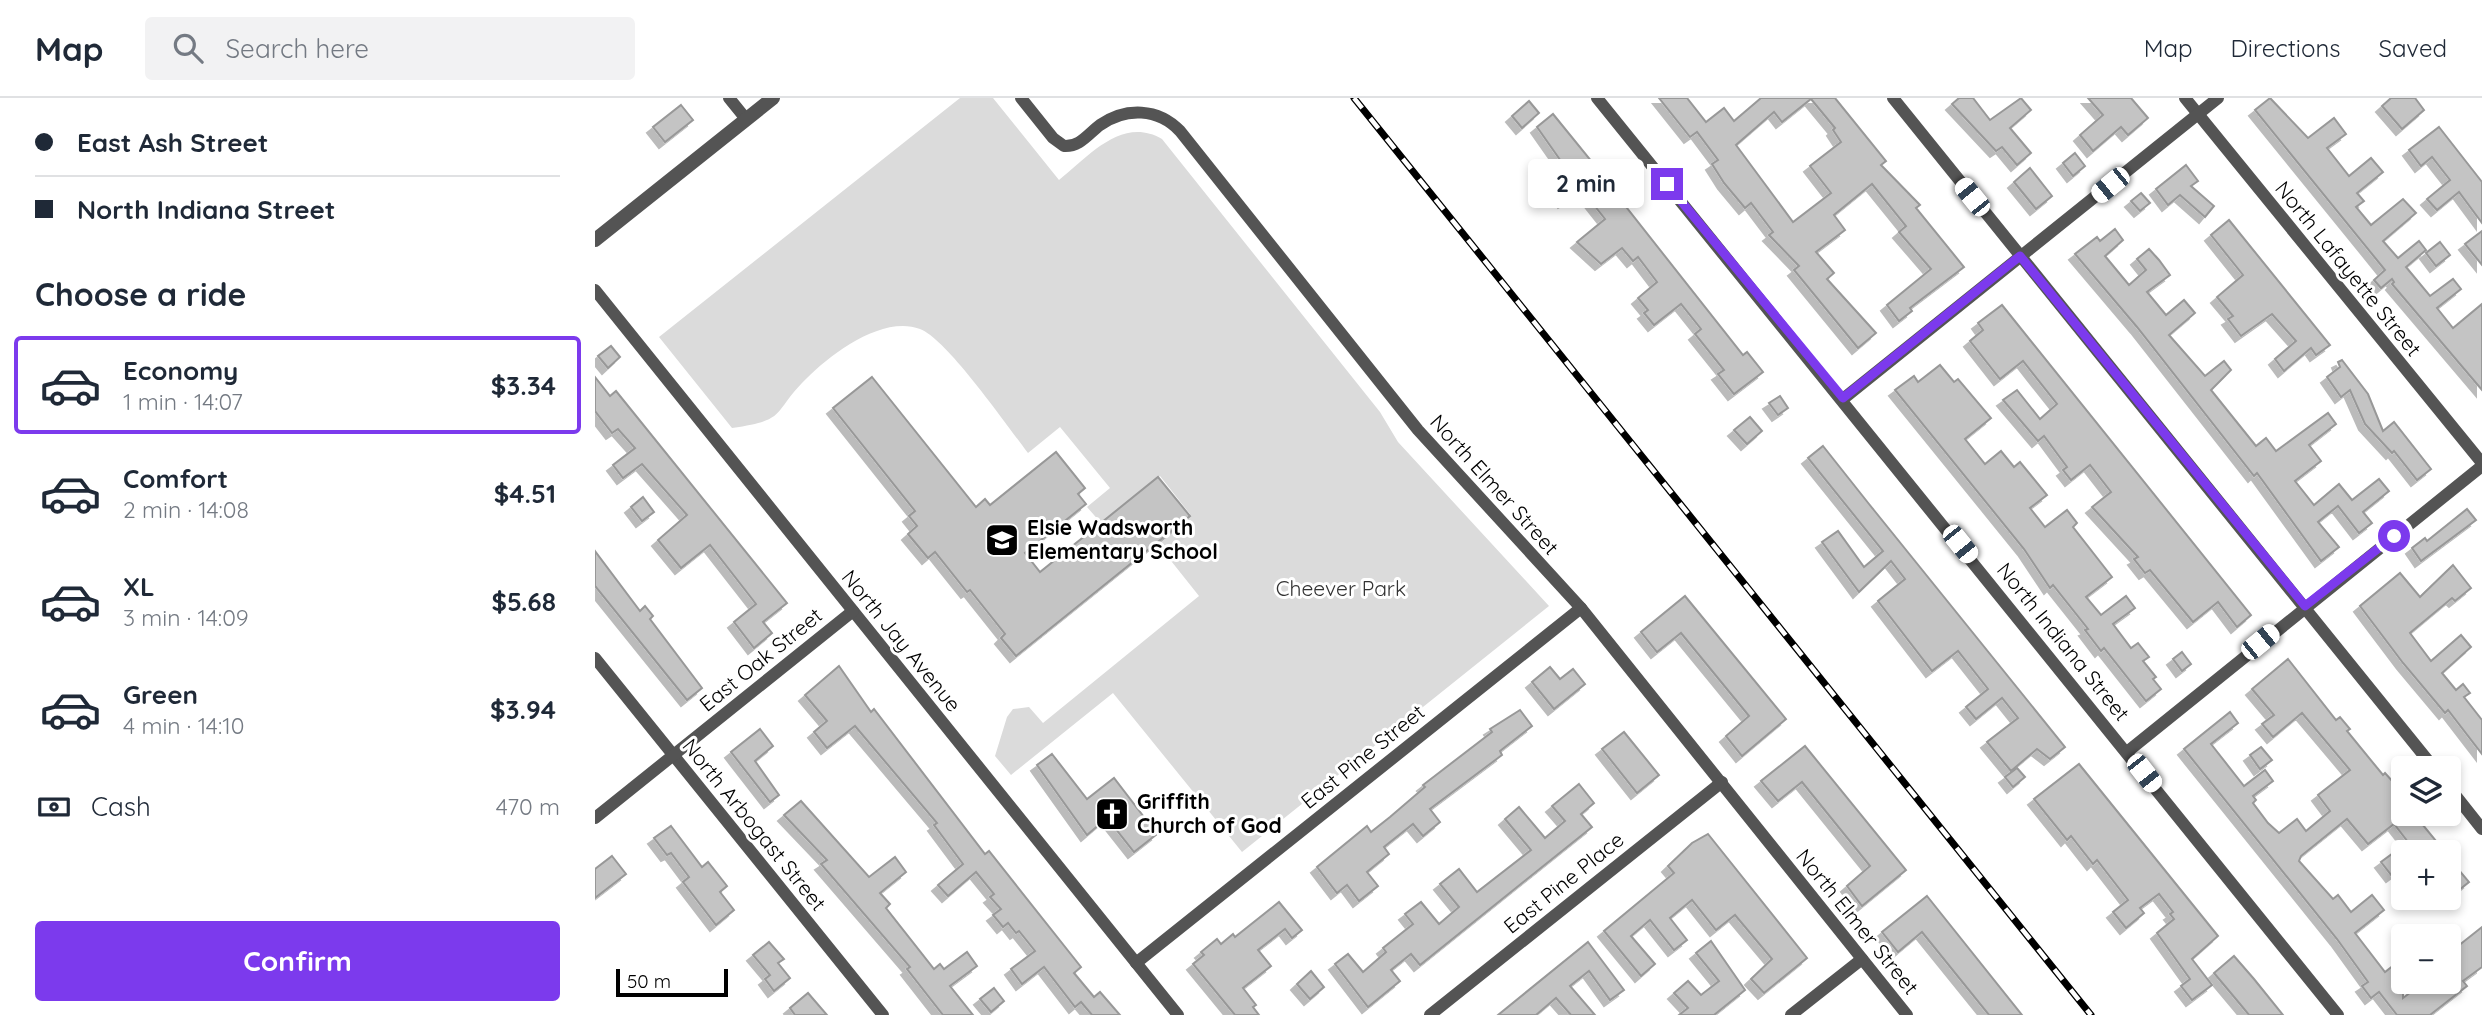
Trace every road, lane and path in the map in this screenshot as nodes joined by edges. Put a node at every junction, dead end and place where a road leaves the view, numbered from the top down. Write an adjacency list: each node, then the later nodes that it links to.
1 (729, 98): 9 (street)
2 (773, 98): 9 (street)
3 (1021, 98): 16 (street, North Elmer Street)
4 (1597, 98): 13 (street, North Indiana Street)
5 (1893, 98): 11 (street)
6 (2185, 98): 8 (street, North Lafayette Street)
7 (2218, 98): 8 (street)
8 (2198, 114): 11 (street); 14 (street, North Lafayette Street)
9 (746, 119): 10 (street)
10 (595, 240)
11 (2020, 256): 13 (street); 15 (street)
12 (595, 290): 17 (street, North Jay Avenue)
13 (1843, 398): 19 (street, North Indiana Street)
14 (2482, 465): 15 (street)
15 (2305, 606): 19 (street); 21 (street)
16 (1581, 608): 22 (street, North Elmer Street); 27 (street, East Pine Street)
17 (853, 611): 20 (street, East Oak Street); 27 (street, North Jay Avenue)
18 (595, 658): 20 (street, North Arbogast Street)
19 (2127, 752): 33 (street, North Indiana Street)
20 (673, 755): 24 (street, East Oak Street); 28 (street, North Arbogast Street)
21 (2424, 756)
22 (1722, 782): 26 (street, North Elmer Street); 30 (street, East Pine Place)
23 (2461, 802): 25 (street)
24 (595, 818)
25 (2482, 829)
26 (1862, 959): 31 (street); 32 (street, North Elmer Street)
27 (1136, 963): 29 (street, North Jay Avenue)
28 (883, 1015)
29 (1178, 1015)
30 (1430, 1015)
31 (1791, 1015)
32 (1907, 1015)
33 (2338, 1015)

